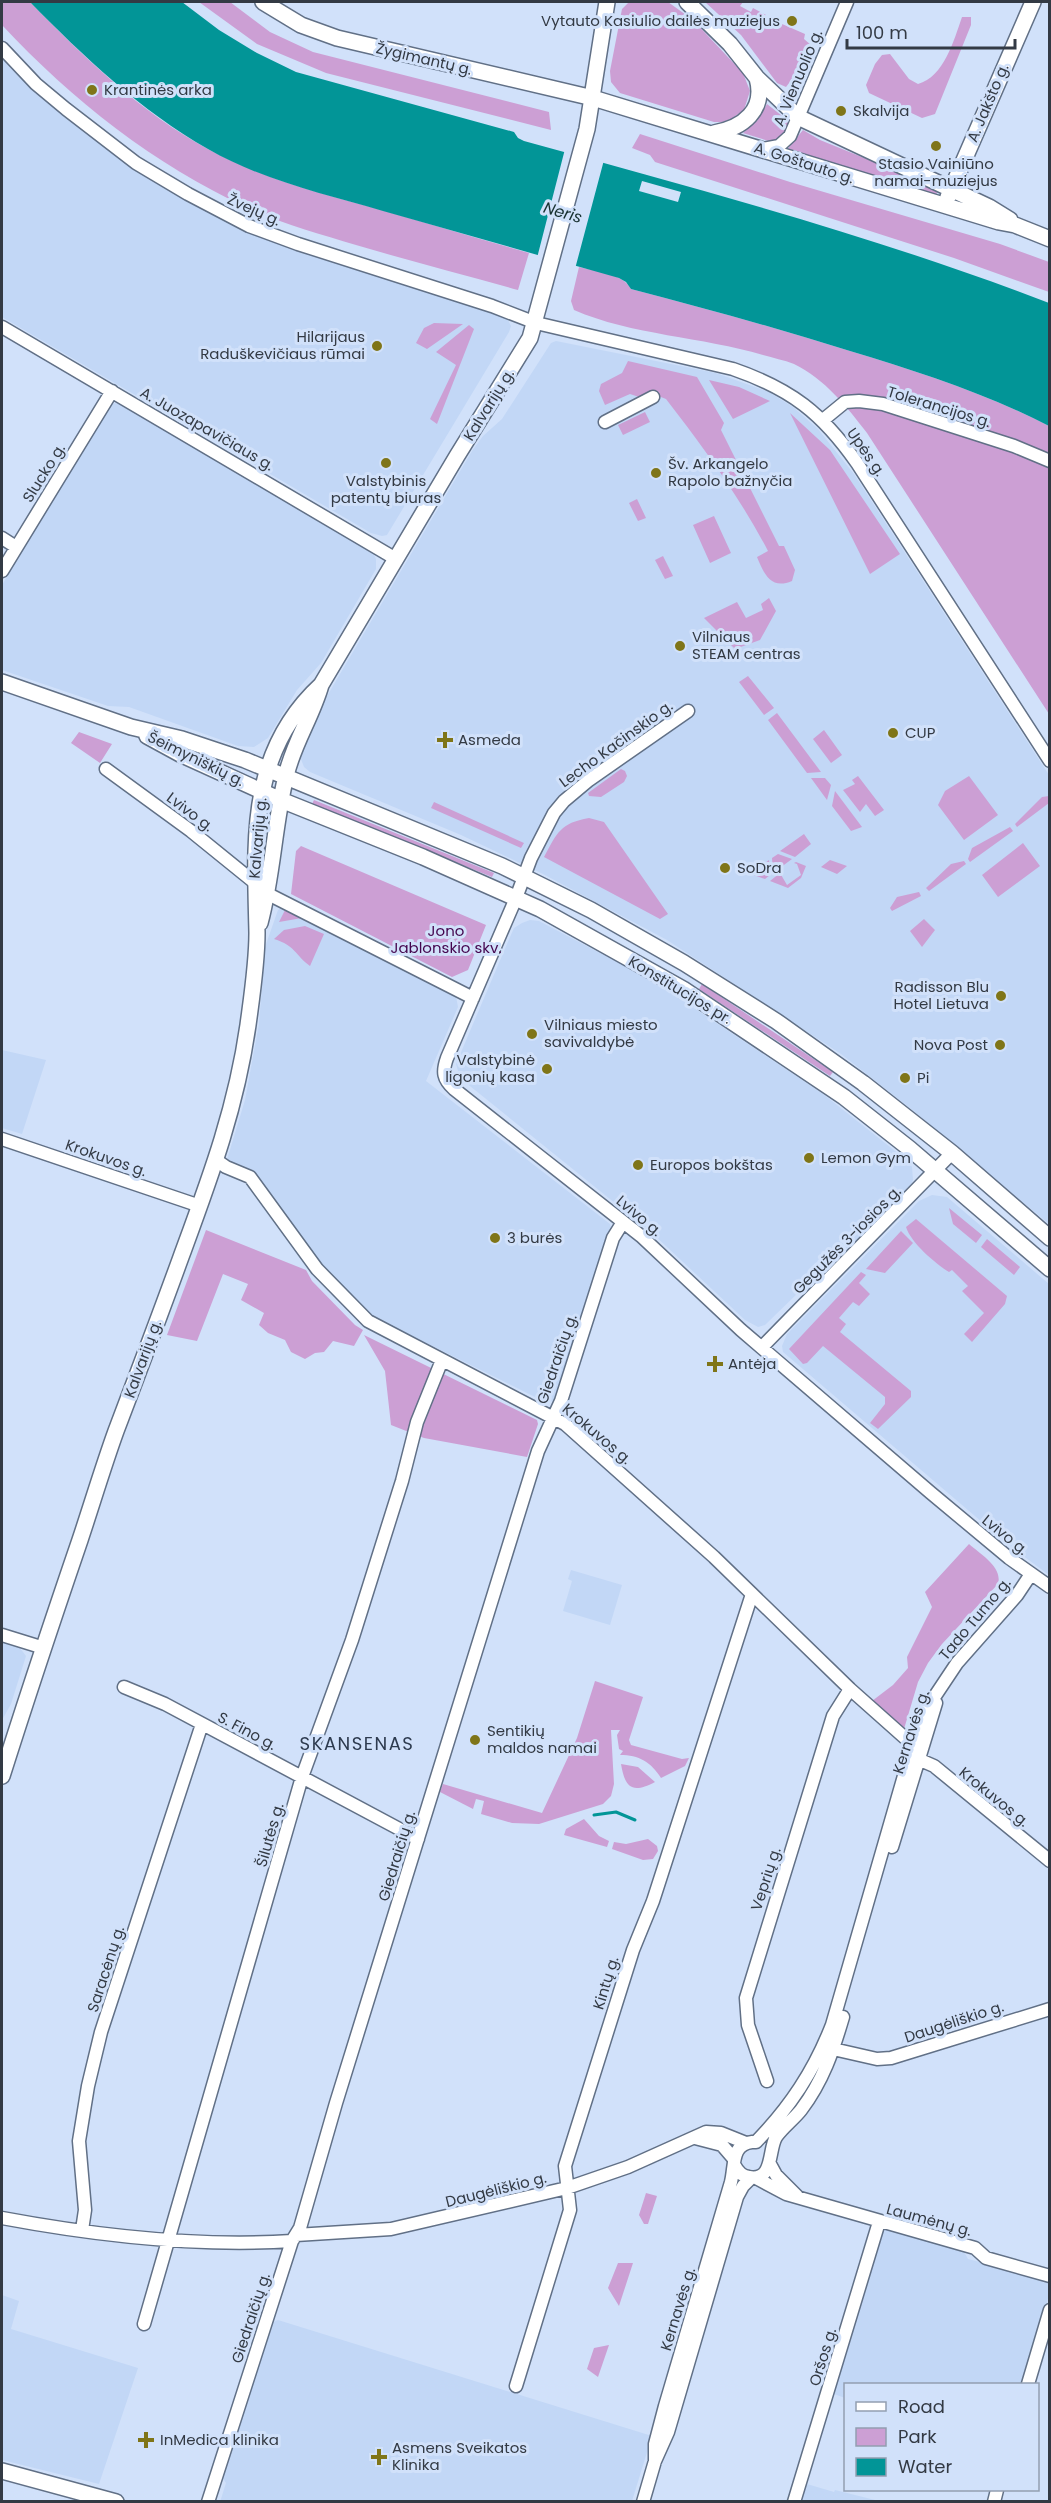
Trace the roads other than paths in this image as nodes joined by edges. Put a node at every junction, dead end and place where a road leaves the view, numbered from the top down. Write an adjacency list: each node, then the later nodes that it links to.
1 (263, 2): 10 (main road, Žygimantų g.)
2 (607, 2): 7 (main road)
3 (615, 2): 7 (main road)
4 (687, 2): 9 (main road, A. Goštauto g.)
5 (847, 2): 11 (street, A. Vienuolio g.)
6 (1033, 2): 14 (main road, A. Jakšto g.)
7 (604, 29): 10 (main road, Kalvarijų g.)
8 (2, 48): 18 (street, Žvejų g.)
9 (757, 78): 11 (main road, A. Goštauto g.); 12 (main road)
10 (593, 98): 12 (main road, A. Goštauto g.); 18 (main road, Kalvarijų g.)
11 (798, 117): 13 (street, A. Vienuolio g.); 14 (main road, A. Goštauto g.)
12 (714, 134): 13 (main road, A. Goštauto g.)
13 (761, 149): 15 (main road, A. Goštauto g.)
14 (951, 189): 15 (main road, A. Jakšto g.); 16 (main road, A. Goštauto g.)
15 (945, 206): 16 (main road, A. Goštauto g.)
16 (1015, 225): 17 (main road, A. Goštauto g.)
17 (1050, 239)
18 (536, 323): 22 (street, Upės g.); 27 (main road, Kalvarijų g.)
19 (2, 327): 20 (street, A. Juozapavičiaus g.)
20 (112, 391): 26 (street, Slucko g.); 27 (street, A. Juozapavičiaus g.)
21 (653, 397): 23 (street)
22 (823, 420): 24 (street, Tolerancijos g.); 33 (street, Upės g.)
23 (605, 422)
24 (1050, 461)
25 (2, 538): 26 (street)
26 (16, 547): 28 (street, Slucko g.)
27 (396, 558): 30 (main road, Kalvarijų g.)
28 (2, 571)
29 (2, 682): 32 (main road, Šeimyniškių g.)
30 (321, 685): 35 (main road, Kalvarijų g.); 36 (main road, Kalvarijų g.)
31 (688, 711): 39 (street, Lecho Kačinskio g.)
32 (131, 727): 35 (main road, Šeimyniškių g.); 37 (main road, Šeimyniškių g.)
33 (1050, 760)
34 (106, 768): 40 (street, Lvivo g.)
35 (267, 768): 36 (main road, Konstitucijos pr.); 37 (main road, Kalvarijų g.)
36 (286, 776): 38 (main road, Kalvarijų g.); 39 (main road, Konstitucijos pr.)
37 (262, 791): 38 (main road, Konstitucijos pr.); 40 (main road, Kalvarijų g.)
38 (280, 800): 41 (main road, Kalvarijų g.); 42 (main road, Konstitucijos pr.)
39 (524, 876): 42 (street, Lecho Kačinskio g.); 46 (main road, Konstitucijos pr.)
40 (254, 882): 43 (main road, Kalvarijų g.)
41 (268, 894): 43 (main road, Kalvarijų g.); 44 (street)
42 (516, 898): 44 (street, Lecho Kačinskio g.); 48 (main road, Konstitucijos pr.)
43 (257, 936): 47 (main road, Kalvarijų g.)
44 (473, 998): 50 (street, Lvivo g.)
45 (2, 1139): 49 (street, Krokuvos g.)
46 (952, 1153): 48 (street, Gegužės 3-iosios g.); 51 (main road, Konstitucijos pr.)
47 (216, 1160): 49 (main road, Kalvarijų g.); 54 (street, Krokuvos g.)
48 (936, 1171): 52 (main road, Konstitucijos pr.); 53 (street, Gegužės 3-iosios g.)
49 (200, 1206): 60 (main road, Kalvarijų g.)
50 (623, 1222): 53 (street, Lvivo g.); 55 (street, Giedraičių g.)
51 (1050, 1238)
52 (1050, 1269)
53 (762, 1347): 56 (street, Lvivo g.)
54 (442, 1360): 55 (street, Krokuvos g.); 68 (street, Šilutės g.)
55 (553, 1416): 58 (street, Krokuvos g.); 69 (street, Giedraičių g.)
56 (1030, 1574): 57 (street, Lvivo g.); 61 (street, Tado Tumo g.)
57 (1050, 1587)
58 (752, 1594): 63 (street, Krokuvos g.); 79 (street, Kintų g.)
59 (2, 1635): 60 (street)
60 (44, 1648): 67 (main road, Kalvarijų g.)
61 (943, 1684): 65 (street, Kernavės g.); 66 (street, Kernavės g.)
62 (124, 1687): 64 (street, S. Fino g.)
63 (850, 1689): 65 (street, Krokuvos g.); 73 (street, Veprių g.)
64 (202, 1724): 68 (street, S. Fino g.); 83 (street, Saracėnų g.)
65 (913, 1745): 75 (street, Kernavės g.)
66 (918, 1759): 70 (street, Krokuvos g.); 72 (street, Kernavės g.)
67 (2, 1776)
68 (302, 1777): 69 (street, S. Fino g.); 85 (street, Šilutės g.)
69 (418, 1839): 84 (street, Giedraičių g.)
70 (1050, 1861)
71 (1050, 2009): 72 (street, Daugėliškio g.)
72 (833, 2049): 76 (street, Kernavės g.)
73 (767, 2081)
74 (695, 2138): 75 (street, Daugėliškio g.); 77 (street); 79 (street, Daugėliškio g.)
75 (751, 2142): 76 (street); 77 (street, Kernavės g.)
76 (769, 2159): 78 (street, Kernavės g.); 80 (street, Laumėnų g.)
77 (735, 2163): 78 (street); 91 (street, Kernavės g.)
78 (753, 2178): 80 (street, Laumėnų g.); 91 (street, Kernavės g.)
79 (567, 2188): 84 (street, Daugėliškio g.); 90 (street, Kintų g.)
80 (797, 2196): 82 (street, Laumėnų g.)
81 (2, 2218): 83 (street, Daugėliškio g.)
82 (879, 2222): 86 (street, Laumėnų g.); 97 (street, Oršos g.)
83 (82, 2230): 85 (street, Daugėliškio g.)
84 (294, 2238): 85 (street, Daugėliškio g.); 95 (street, Giedraičių g.)
85 (167, 2239): 88 (street, Šilutės g.)
86 (1050, 2276)
87 (1050, 2310): 89 (street)
88 (144, 2324)
89 (1029, 2383)
90 (516, 2386)
91 (655, 2460): 96 (street, Kernavės g.)
92 (2, 2471): 93 (main road)
93 (81, 2497): 94 (main road)
94 (116, 2502)
95 (208, 2502)
96 (643, 2502)
97 (794, 2502)

